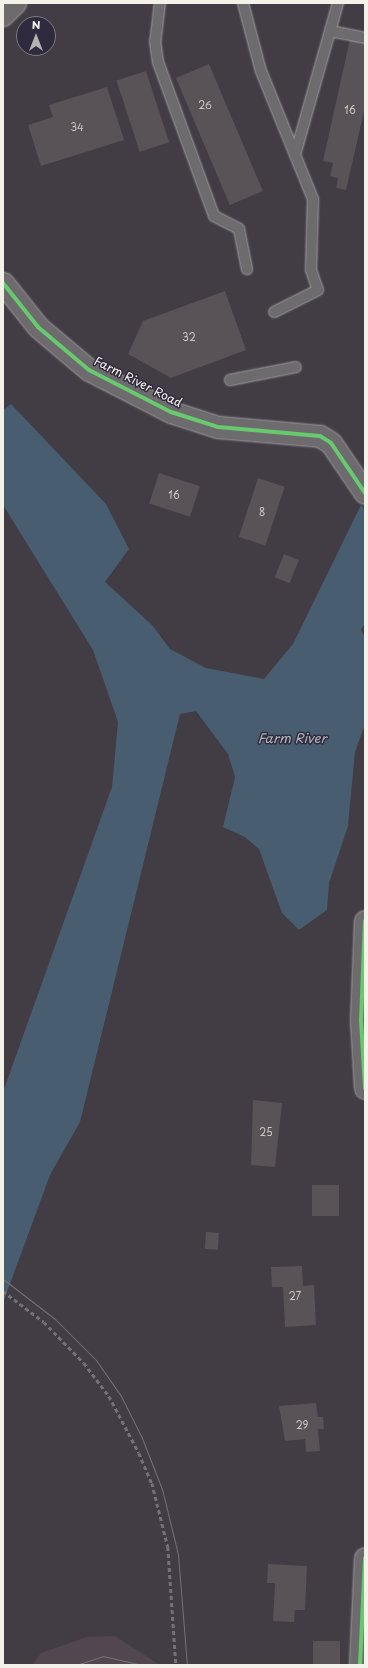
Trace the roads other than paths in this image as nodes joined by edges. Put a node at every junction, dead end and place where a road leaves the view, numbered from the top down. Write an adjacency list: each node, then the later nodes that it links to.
1 (15, 3): 5 (main road)
2 (160, 3): 9 (lane)
3 (243, 3): 8 (lane)
4 (338, 3): 6 (lane)
5 (3, 15)
6 (330, 31): 7 (lane); 8 (lane)
7 (365, 38)
8 (295, 155): 11 (lane)
9 (247, 269)
10 (3, 283): 14 (street, Farm River Road)
11 (274, 312)
12 (296, 367): 13 (lane)
13 (230, 380)
14 (365, 493)
15 (365, 921): 16 (street)
16 (365, 1088)
17 (365, 1558): 18 (street)
18 (360, 1665)

